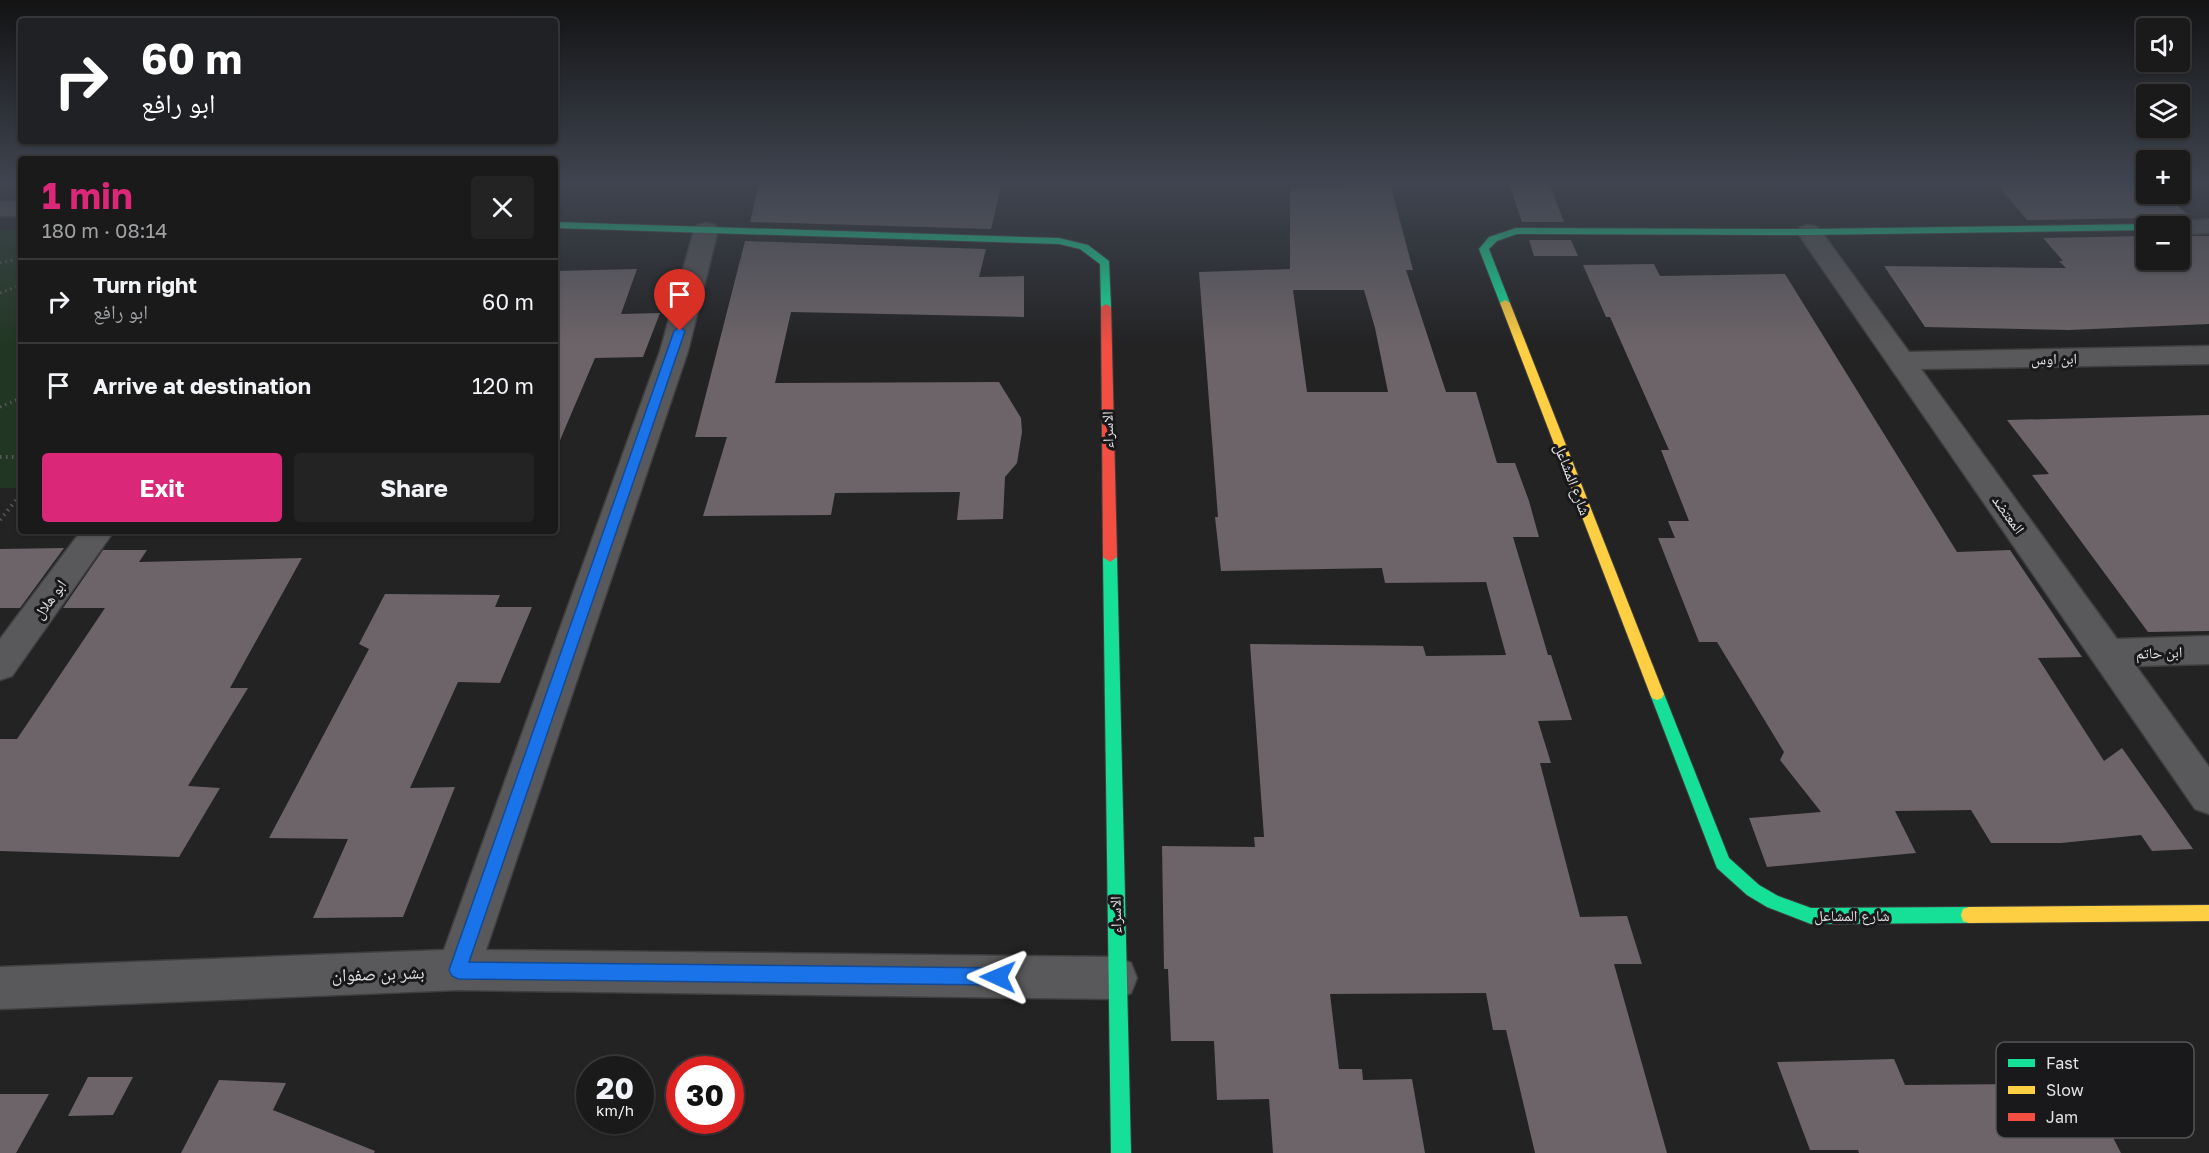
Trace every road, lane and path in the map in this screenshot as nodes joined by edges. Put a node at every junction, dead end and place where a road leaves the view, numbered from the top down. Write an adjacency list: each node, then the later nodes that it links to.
1 (704, 237): 23 (street)
2 (924, 237): 24 (street, الاسراء)
3 (1497, 237): 22 (street, شارع المشاعل)
4 (1812, 237): 10 (street, المعتضد)
5 (18, 259): 6 (path)
6 (0, 263)
7 (18, 286): 8 (path)
8 (0, 293)
9 (2209, 355): 10 (street, ابن اوس)
10 (1899, 361): 19 (street, المعتضد)
11 (18, 399): 12 (path)
12 (0, 407)
13 (0, 457): 14 (path)
14 (18, 457)
15 (18, 498): 16 (path)
16 (0, 520)
17 (96, 534): 20 (street, ابو هلال)
18 (2209, 650): 19 (street, ابن حاتم)
19 (2109, 653): 21 (street, المعتضد)
20 (0, 666)
21 (2209, 797)
22 (2209, 912)
23 (458, 970): 24 (street, بشر بن صفوان); 25 (street, بشر بن صفوان)
24 (1116, 978): 26 (street, الاسراء)
25 (0, 988)
26 (1121, 1153)

